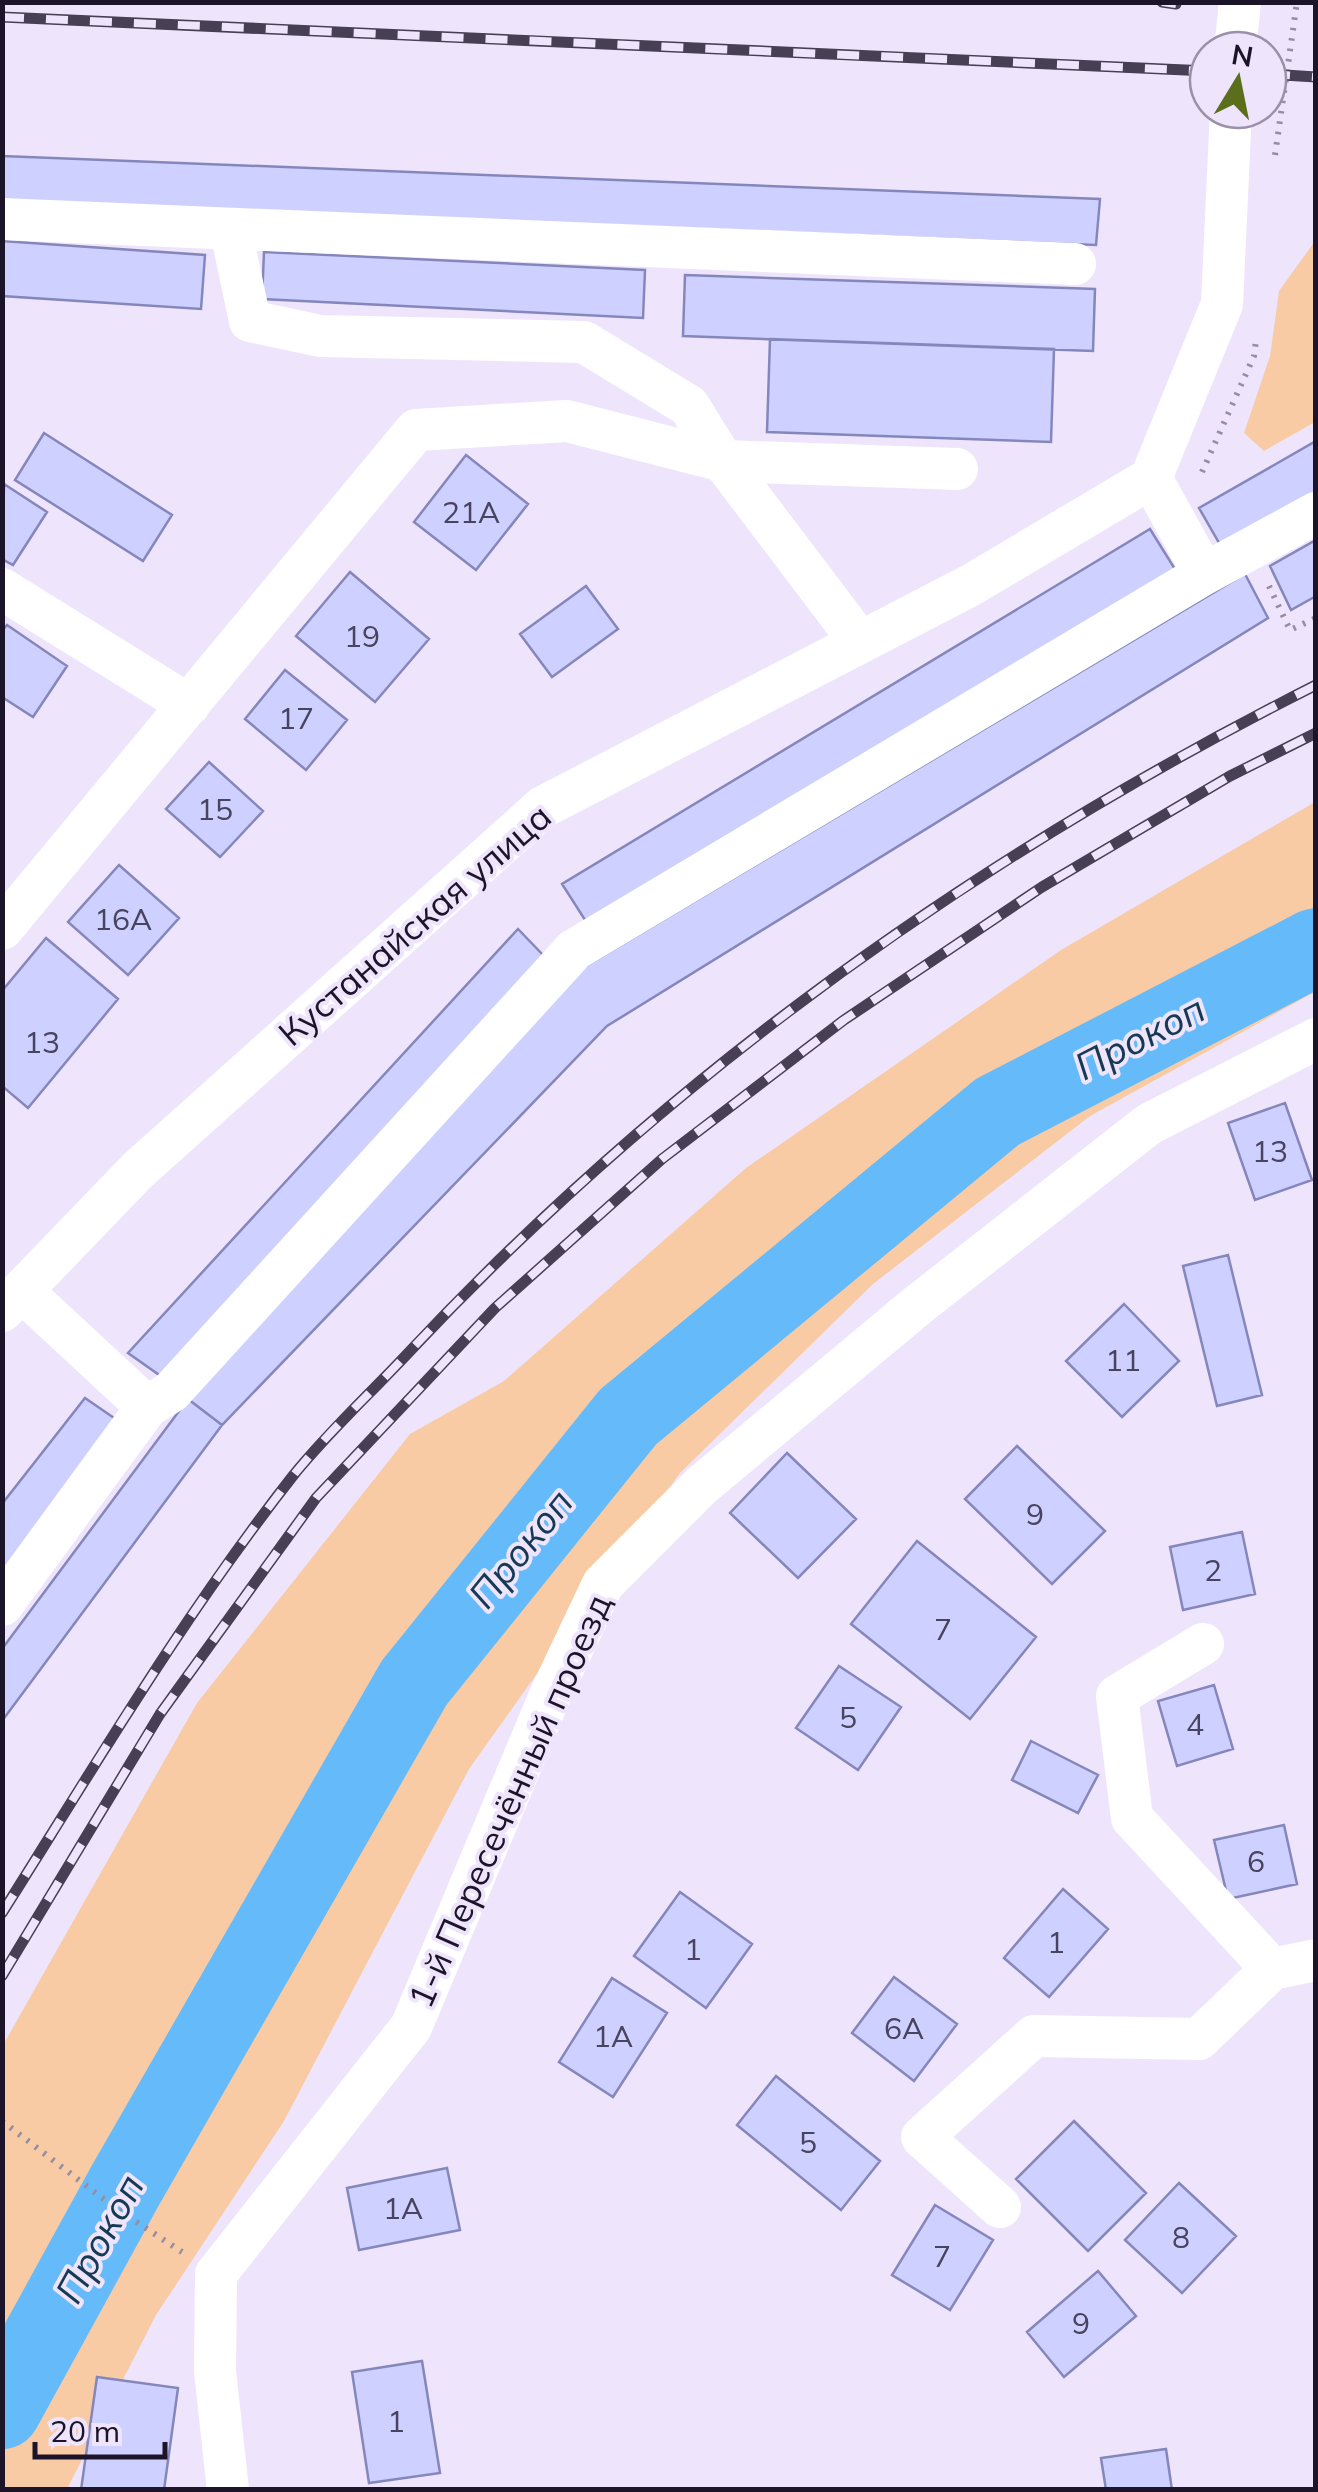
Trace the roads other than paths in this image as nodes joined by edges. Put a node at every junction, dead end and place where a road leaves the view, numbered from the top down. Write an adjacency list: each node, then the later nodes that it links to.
1 (1240, 2): 2 (street)
2 (1237, 30)
3 (1230, 130): 9 (street)
4 (2, 219): 5 (street)
5 (232, 231): 6 (street); 7 (street)
6 (1074, 264)
7 (723, 461): 8 (street); 13 (street); 14 (street)
8 (957, 470)
9 (1151, 478): 11 (street); 13 (street, Кустанайская улица)
10 (1316, 513): 11 (street)
11 (1204, 574): 18 (street)
12 (2, 589): 14 (street)
13 (860, 642): 17 (street, Кустанайская улица)
14 (189, 705): 15 (street)
15 (2, 930)
16 (1316, 1039): 24 (street, 1-й Пересечённый проезд)
17 (12, 1301): 18 (street)
18 (147, 1407): 19 (street)
19 (2, 1605)
20 (1203, 1644): 22 (street)
21 (1316, 1960): 22 (street)
22 (1272, 1969): 23 (street)
23 (1000, 2206)
24 (228, 2490)

